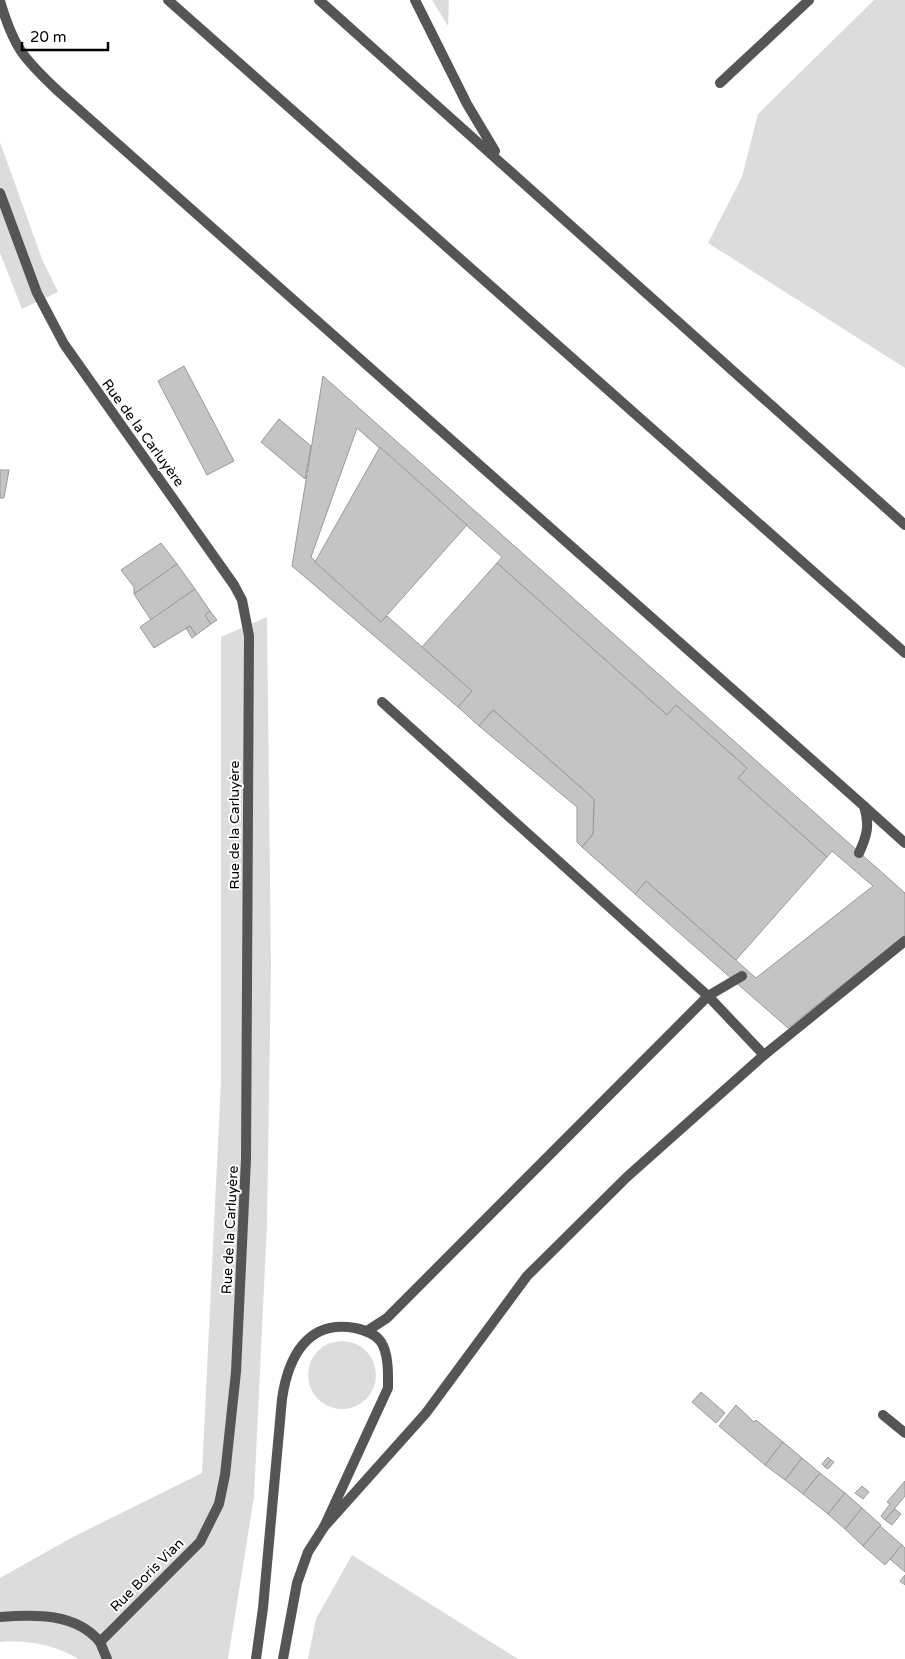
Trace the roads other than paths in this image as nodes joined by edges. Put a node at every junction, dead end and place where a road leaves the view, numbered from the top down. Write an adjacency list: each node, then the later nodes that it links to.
1 (168, 0): 10 (street)
2 (319, 0): 7 (street)
3 (415, 0): 7 (street)
4 (809, 0): 6 (street)
5 (0, 1): 12 (street)
6 (720, 83)
7 (507, 168): 9 (street)
8 (0, 193): 22 (street, Rue de la Carluyère)
9 (905, 525)
10 (905, 653)
11 (382, 702): 17 (street)
12 (864, 806): 13 (street); 14 (street)
13 (905, 843)
14 (859, 853)
15 (905, 941): 18 (street)
16 (742, 976): 17 (street)
17 (708, 996): 18 (street); 19 (street)
18 (764, 1055): 23 (street)
19 (367, 1331): 23 (street); 28 (street)
20 (883, 1415): 21 (street)
21 (905, 1433)
22 (210, 1524): 25 (street, Rue Boris Vian)
23 (324, 1527): 29 (street)
24 (0, 1617): 25 (street)
25 (100, 1642): 26 (street); 27 (street)
26 (101, 1659)
27 (108, 1659)
28 (256, 1659)
29 (283, 1659)

